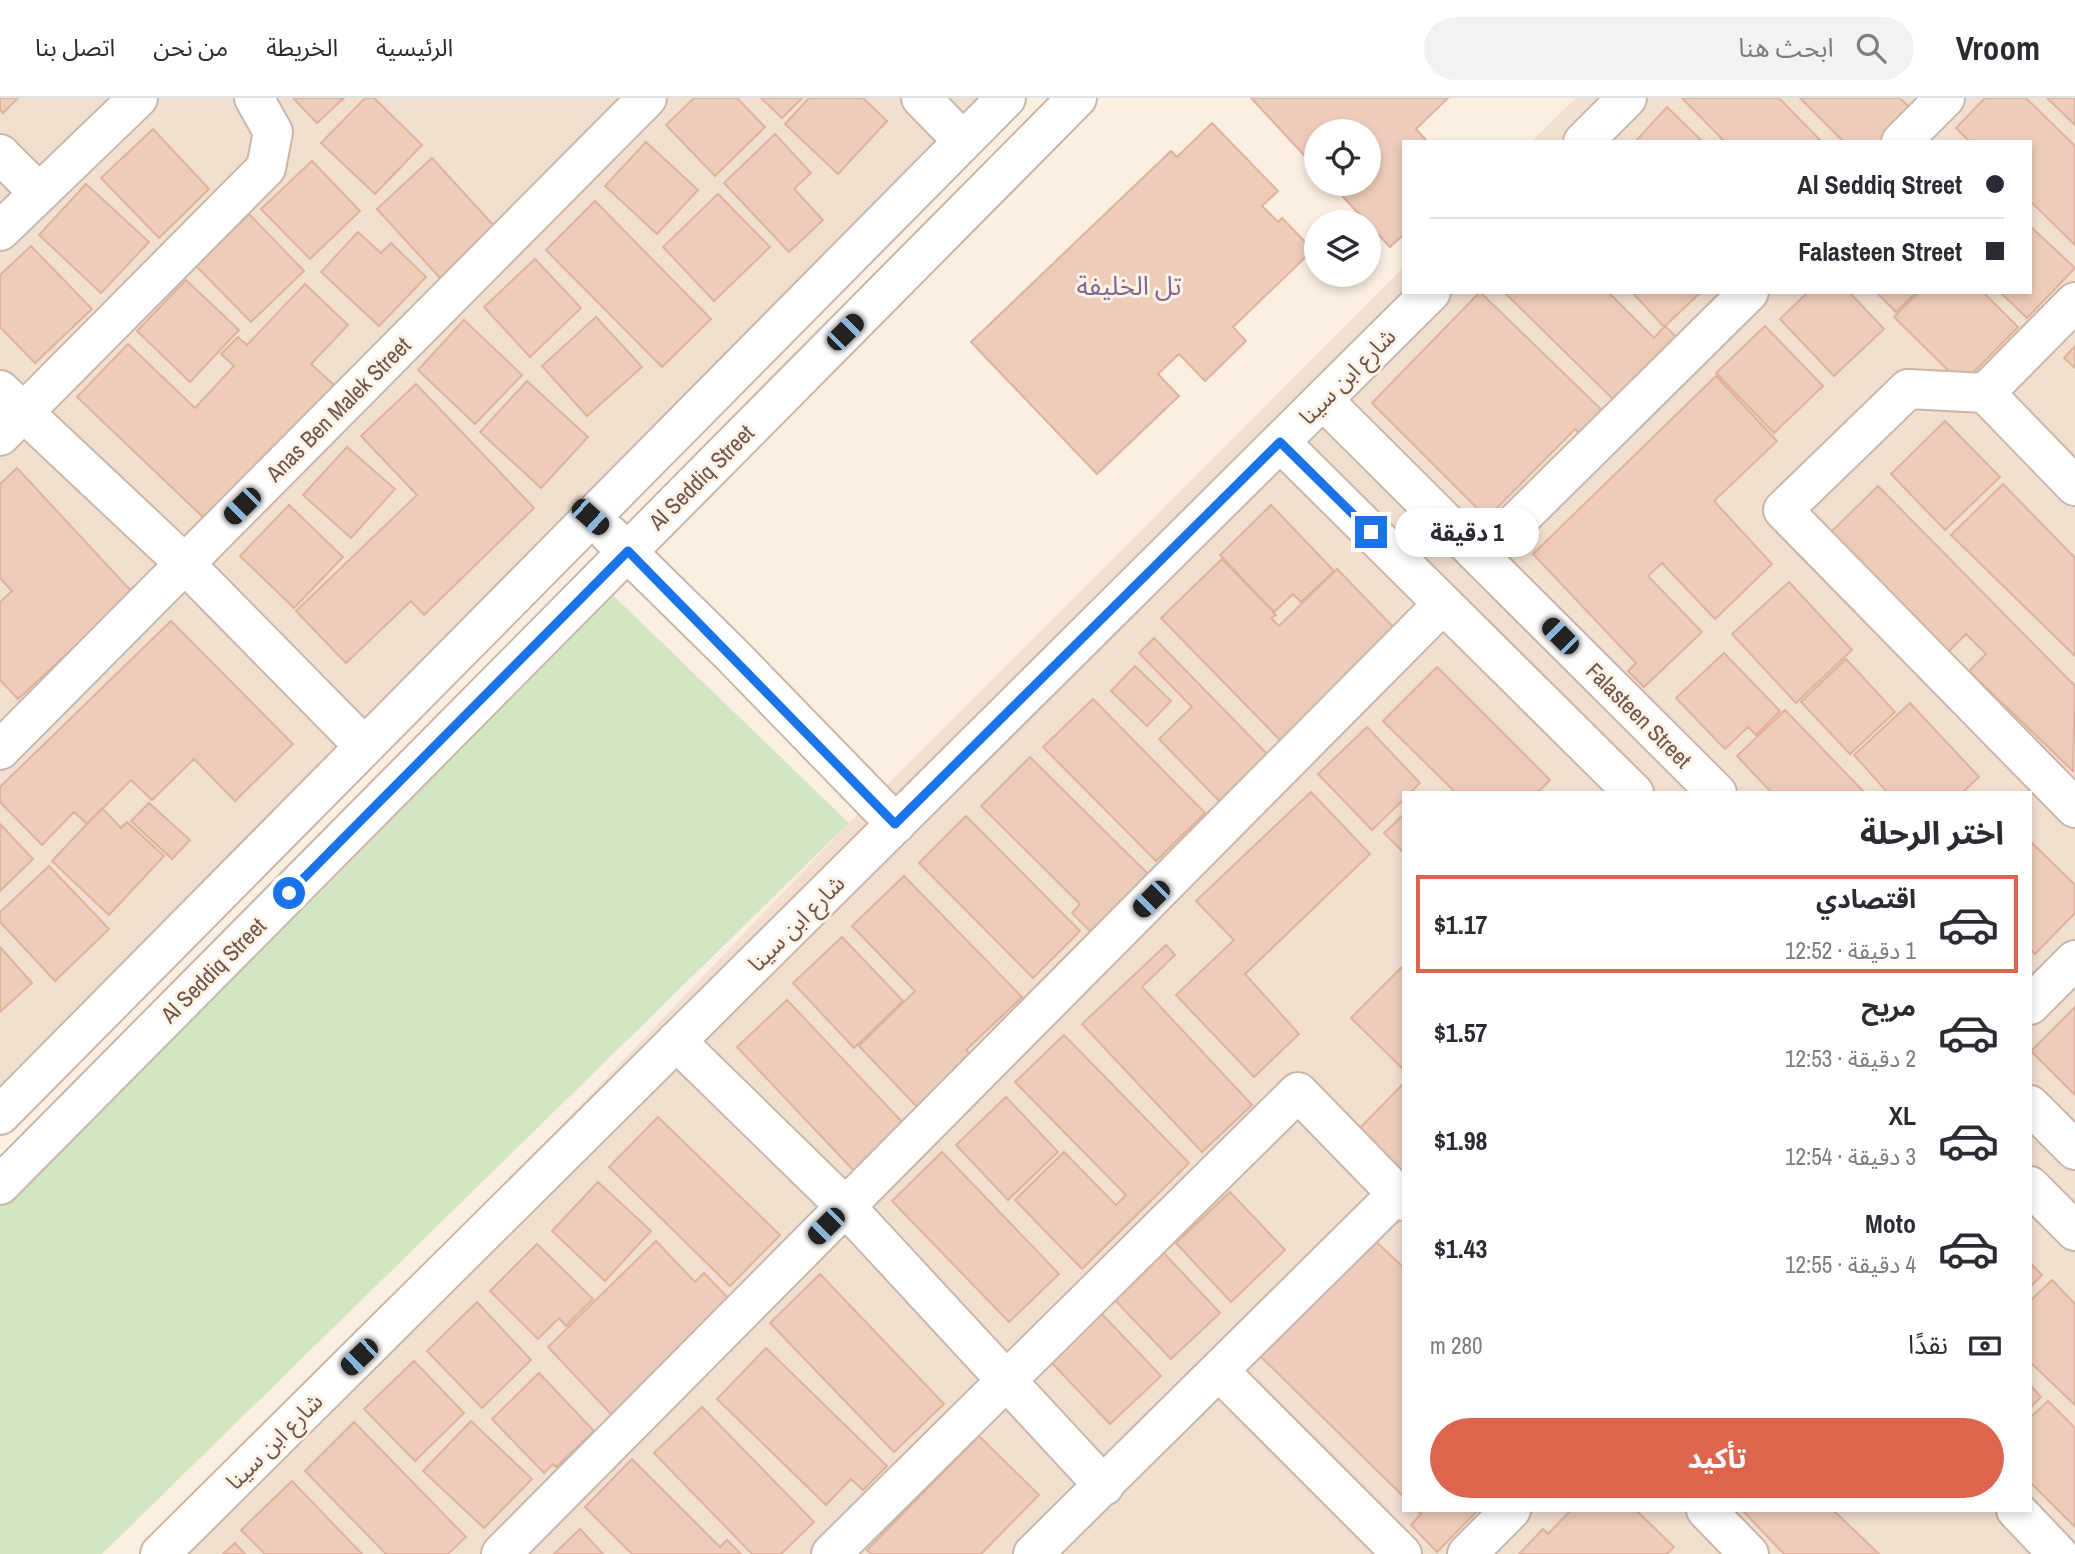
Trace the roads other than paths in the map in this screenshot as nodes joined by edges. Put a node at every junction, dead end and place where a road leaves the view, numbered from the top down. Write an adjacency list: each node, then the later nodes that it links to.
1 (138, 98): 13 (street)
2 (254, 98): 20 (street)
3 (647, 98): 26 (street, Anas Ben Malek Street)
4 (921, 98): 11 (street)
5 (1006, 98): 11 (street)
6 (1077, 98): 24 (street, Al Seddiq Street)
7 (1627, 98): 9 (street)
8 (1945, 98): 10 (street)
9 (1585, 140)
10 (1903, 140)
11 (963, 141): 23 (street)
12 (0, 154): 13 (street)
13 (39, 193): 14 (street)
14 (0, 231)
15 (1429, 294): 19 (street, شارع ابن سينا)
16 (1747, 294): 25 (street)
17 (2075, 302): 18 (street)
18 (1985, 393): 22 (street); 32 (street)
19 (1323, 400): 21 (street, شارع ابن سينا); 25 (street, Falasteen Street)
20 (8, 413): 26 (street)
21 (1280, 442): 27 (street); 33 (street, شارع ابن سينا)
22 (2075, 486)
23 (590, 517): 24 (street); 28 (street)
24 (628, 551): 33 (street); 40 (street, Al Seddiq Street)
25 (1481, 557): 31 (street, Falasteen Street)
26 (184, 564): 28 (street); 29 (street, Anas Ben Malek Street)
27 (1443, 604): 30 (street); 43 (street)
28 (364, 746): 38 (street)
29 (0, 750)
30 (1631, 791)
31 (1715, 791)
32 (2075, 808)
33 (895, 824): 36 (street, شارع ابن سينا)
34 (2075, 960): 35 (street)
35 (2032, 1003)
36 (676, 1041): 43 (street); 51 (street, شارع ابن سينا)
37 (2032, 1106): 39 (street)
38 (0, 1115)
39 (2075, 1150)
40 (0, 1185)
41 (2032, 1188): 44 (street)
42 (1400, 1198): 45 (street); 46 (street)
43 (845, 1207): 46 (street); 52 (street)
44 (2075, 1231)
45 (1219, 1371): 47 (street); 55 (street)
46 (1007, 1378): 47 (street); 53 (street)
47 (1104, 1486): 54 (street)
48 (1509, 1512): 56 (street)
49 (1708, 1512): 57 (street)
50 (2018, 1512): 58 (street)
51 (160, 1554)
52 (501, 1554)
53 (831, 1554)
54 (1033, 1554)
55 (1402, 1554)
56 (1467, 1554)
57 (1749, 1554)
58 (2058, 1554)

